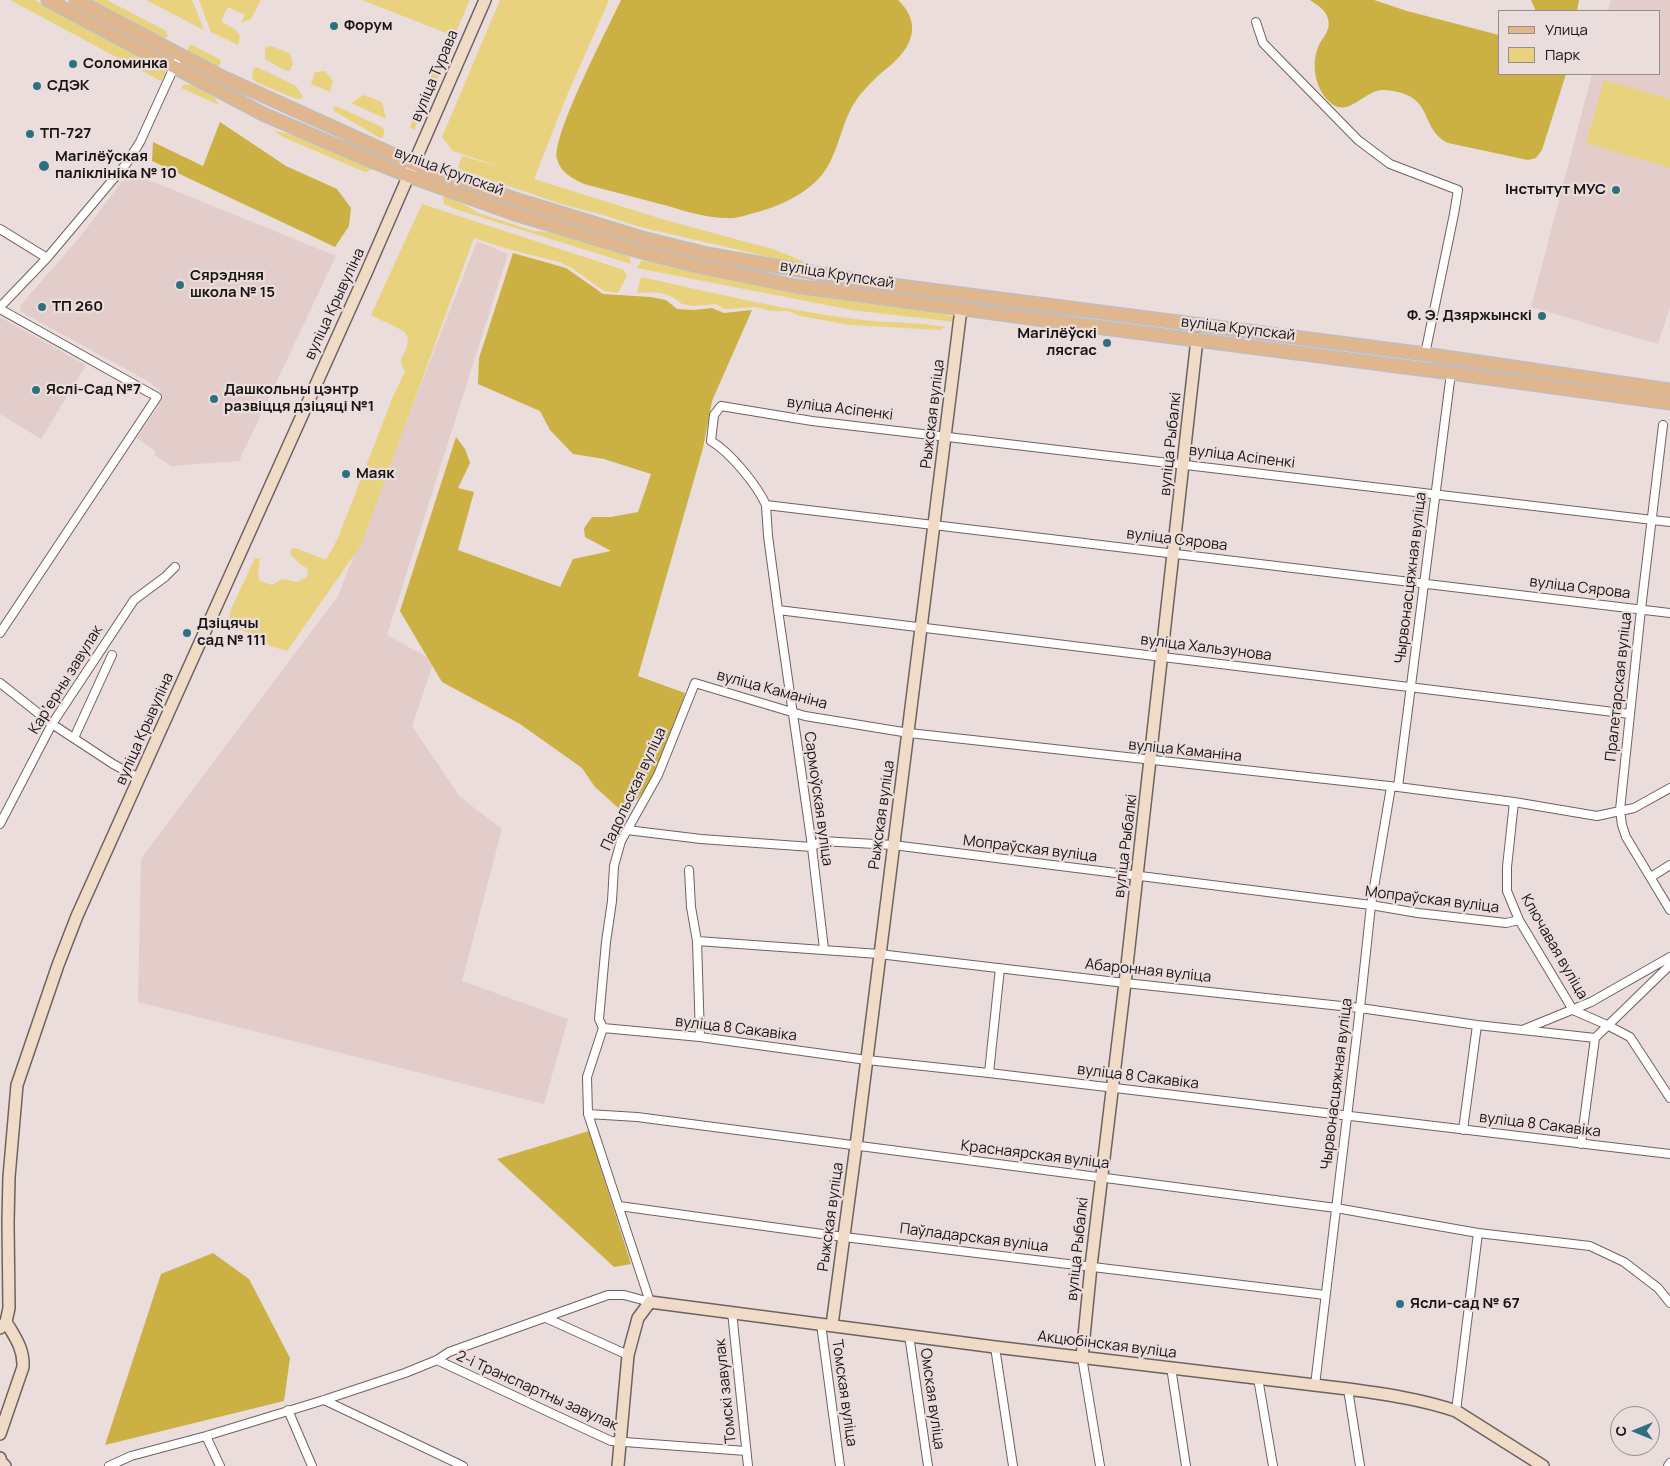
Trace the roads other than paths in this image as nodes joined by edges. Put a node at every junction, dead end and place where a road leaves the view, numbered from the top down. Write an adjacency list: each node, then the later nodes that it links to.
1 (48, 0): 6 (main road, вуліца Крупскай)
2 (76, 0): 5 (main road, вуліца Крупскай)
3 (484, 0): 7 (street, вуліца Турава)
4 (1256, 22): 14 (street)
5 (180, 55): 6 (street); 7 (main road, вуліца Крупскай)
6 (174, 68): 8 (main road, вуліца Крупскай); 10 (street)
7 (414, 164): 8 (street, вуліца Крывуліна); 14 (main road, вуліца Крупскай)
8 (409, 176): 12 (main road, вуліца Крупскай); 45 (street, вуліца Крывуліна)
9 (0, 229): 10 (street)
10 (47, 258): 11 (street)
11 (0, 308): 33 (street)
12 (961, 309): 13 (main road, вуліца Крупскай); 19 (street, Рыжская вуліца)
13 (1197, 339): 15 (main road, вуліца Крупскай); 20 (street, вуліца Рыбалкі)
14 (1425, 354): 16 (main road, вуліца Крупскай)
15 (1451, 373): 17 (main road, вуліца Крупскай); 21 (street, Чырвонасцяжная вуліца)
16 (1670, 390)
17 (1670, 404)
18 (1663, 425): 23 (street, Пралетарская вуліца)
19 (945, 436): 20 (street, вуліца Асіпенкі); 22 (street, вуліца Асіпенкі); 25 (street, Рыжская вуліца)
20 (1184, 464): 21 (street, вуліца Асіпенкі); 26 (street, вуліца Рыбалкі)
21 (1436, 495): 23 (street, вуліца Асіпенкі); 28 (street, Чырвонасцяжная вуліца)
22 (766, 504): 25 (street, вуліца Сярова); 30 (street, Сармоўская вуліца)
23 (1651, 520): 24 (street, вуліца Асіпенкі); 29 (street, Пралетарская вуліца)
24 (1670, 522)
25 (934, 525): 26 (street, вуліца Сярова); 32 (street, Рыжская вуліца)
26 (1174, 554): 28 (street, вуліца Сярова); 35 (street, вуліца Рыбалкі)
27 (175, 567): 41 (street, Карʼерны завулак)
28 (1425, 584): 29 (street, вуліца Сярова); 38 (street, Чырвонасцяжная вуліца)
29 (1641, 609): 31 (street, вуліца Сярова); 40 (street, Пралетарская вуліца)
30 (778, 610): 32 (street, вуліца Хальзунова); 39 (street, Сармоўская вуліца)
31 (1670, 613)
32 (921, 628): 35 (street, вуліца Хальзунова); 42 (street, Рыжская вуліца)
33 (0, 633)
34 (112, 655): 43 (street)
35 (1162, 657): 38 (street, вуліца Хальзунова); 44 (street, вуліца Рыбалкі)
36 (0, 683): 41 (street)
37 (695, 683): 39 (street, вуліца Каманіна); 51 (street, Падольская вуліца)
38 (1411, 687): 40 (street, вуліца Хальзунова); 46 (street, Чырвонасцяжная вуліца)
39 (791, 711): 42 (street, вуліца Каманіна); 53 (street, Сармоўская вуліца)
40 (1630, 714): 49 (street, Пралетарская вуліца)
41 (52, 724): 43 (street); 50 (street, Карʼерны завулак)
42 (909, 733): 44 (street, вуліца Каманіна); 52 (street, Рыжская вуліца)
43 (74, 738): 45 (street)
44 (1150, 761): 46 (street, вуліца Каманіна); 56 (street, вуліца Рыбалкі)
45 (139, 778): 98 (street, вуліца Крывуліна)
46 (1394, 787): 48 (street, вуліца Каманіна); 58 (street, Чырвонасцяжная вуліца)
47 (1670, 788): 49 (street, вуліца Каманіна)
48 (1514, 802): 49 (street, вуліца Каманіна); 60 (street, Ключавая вуліца)
49 (1620, 810): 57 (street, Пралетарская вуліца)
50 (0, 824)
51 (627, 830): 53 (street, Мопраўская вуліца); 72 (street, Падольская вуліца)
52 (893, 845): 53 (street, Мопраўская вуліца); 56 (street, Мопраўская вуліца); 63 (street, Рыжская вуліца)
53 (812, 846): 62 (street, Сармоўская вуліца)
54 (1670, 865): 57 (street)
55 (689, 870): 61 (street)
56 (1137, 877): 58 (street, Мопраўская вуліца); 67 (street, вуліца Рыбалкі)
57 (1651, 877): 59 (street, Пралетарская вуліца)
58 (1371, 906): 60 (street, Мопраўская вуліца); 68 (street, Чырвонасцяжная вуліца)
59 (1670, 910)
60 (1519, 920): 69 (street, Ключавая вуліца)
61 (697, 941): 62 (street, Абаронная вуліца); 74 (street)
62 (824, 949): 63 (street, Абаронная вуліца)
63 (879, 954): 66 (street, Абаронная вуліца); 76 (street, Рыжская вуліца)
64 (1670, 957): 69 (street)
65 (1670, 965): 71 (street)
66 (1000, 968): 67 (street, Абаронная вуліца); 77 (street)
67 (1125, 983): 68 (street, Абаронная вуліца); 78 (street, вуліца Рыбалкі)
68 (1360, 1008): 70 (street, Абаронная вуліца); 81 (street, Чырвонасцяжная вуліца)
69 (1573, 1010): 71 (street, Ключавая вуліца); 73 (street)
70 (1477, 1025): 73 (street, Абаронная вуліца); 82 (street)
71 (1607, 1025): 75 (street); 79 (street, Ключавая вуліца)
72 (603, 1028): 74 (street, вуліца 8 Сакавіка); 80 (street)
73 (1523, 1030): 75 (street, Абаронная вуліца)
74 (700, 1037): 76 (street, вуліца 8 Сакавіка)
75 (1595, 1038): 83 (street)
76 (867, 1060): 77 (street, вуліца 8 Сакавіка); 84 (street, Рыжская вуліца)
77 (989, 1073): 78 (street, вуліца 8 Сакавіка)
78 (1112, 1088): 81 (street, вуліца 8 Сакавіка); 86 (street, вуліца Рыбалкі)
79 (1670, 1098)
80 (588, 1114): 84 (street, Краснаярская вуліца); 87 (street)
81 (1347, 1115): 82 (street, вуліца 8 Сакавіка); 88 (street, Чырвонасцяжная вуліца)
82 (1462, 1130): 83 (street, вуліца 8 Сакавіка)
83 (1581, 1144): 85 (street, вуліца 8 Сакавіка)
84 (856, 1146): 86 (street, Краснаярская вуліца); 90 (street, Рыжская вуліца)
85 (1670, 1154)
86 (1101, 1178): 88 (street, Краснаярская вуліца); 91 (street, вуліца Рыбалкі)
87 (619, 1206): 90 (street, Паўладарская вуліца); 93 (street)
88 (1336, 1208): 89 (street, Краснаярская вуліца); 92 (street, Чырвонасцяжная вуліца)
89 (1478, 1233): 94 (street, Краснаярская вуліца); 110 (street)
90 (844, 1237): 91 (street, Паўладарская вуліца); 97 (street, Рыжская вуліца)
91 (1091, 1266): 92 (street, Паўладарская вуліца); 102 (street, вуліца Рыбалкі)
92 (1325, 1296): 106 (street, Чырвонасцяжная вуліца)
93 (650, 1302): 95 (street, Акцюбінская вуліца); 96 (street); 101 (street)
94 (1670, 1303)
95 (732, 1312): 97 (street, Акцюбінская вуліца); 114 (street, Томскі завулак)
96 (546, 1318): 101 (street); 103 (street)
97 (826, 1324): 99 (street, Акцюбінская вуліца); 122 (street, Томская вуліца)
98 (3, 1325): 111 (street)
99 (909, 1335): 100 (street, Акцюбінская вуліца); 123 (street, Омская вуліца)
100 (994, 1347): 102 (street, Акцюбінская вуліца); 124 (street)
101 (628, 1355): 113 (street)
102 (1082, 1357): 104 (street, Акцюбінская вуліца); 125 (street)
103 (437, 1360): 108 (street); 113 (street, 2-і Транспартны завулак)
104 (1171, 1367): 105 (street, Акцюбінская вуліца); 126 (street)
105 (1258, 1378): 106 (street, Акцюбінская вуліца); 127 (street)
106 (1315, 1384): 107 (street, Акцюбінская вуліца)
107 (1348, 1388): 110 (street, Акцюбінская вуліца); 128 (street)
108 (324, 1400): 109 (street); 119 (street)
109 (288, 1410): 112 (street); 118 (street)
110 (1456, 1411): 129 (street, Акцюбінская вуліца)
111 (0, 1434)
112 (206, 1436): 116 (street); 117 (street)
113 (620, 1443): 114 (street, 2-і Транспартны завулак); 120 (street)
114 (746, 1452): 121 (street, Томскі завулак)
115 (1670, 1463): 130 (street)
116 (110, 1466)
117 (220, 1466)
118 (312, 1466)
119 (463, 1466)
120 (618, 1466)
121 (748, 1466)
122 (840, 1466)
123 (928, 1466)
124 (1013, 1466)
125 (1100, 1466)
126 (1186, 1466)
127 (1273, 1466)
128 (1360, 1466)
129 (1543, 1466)
130 (1668, 1466)

